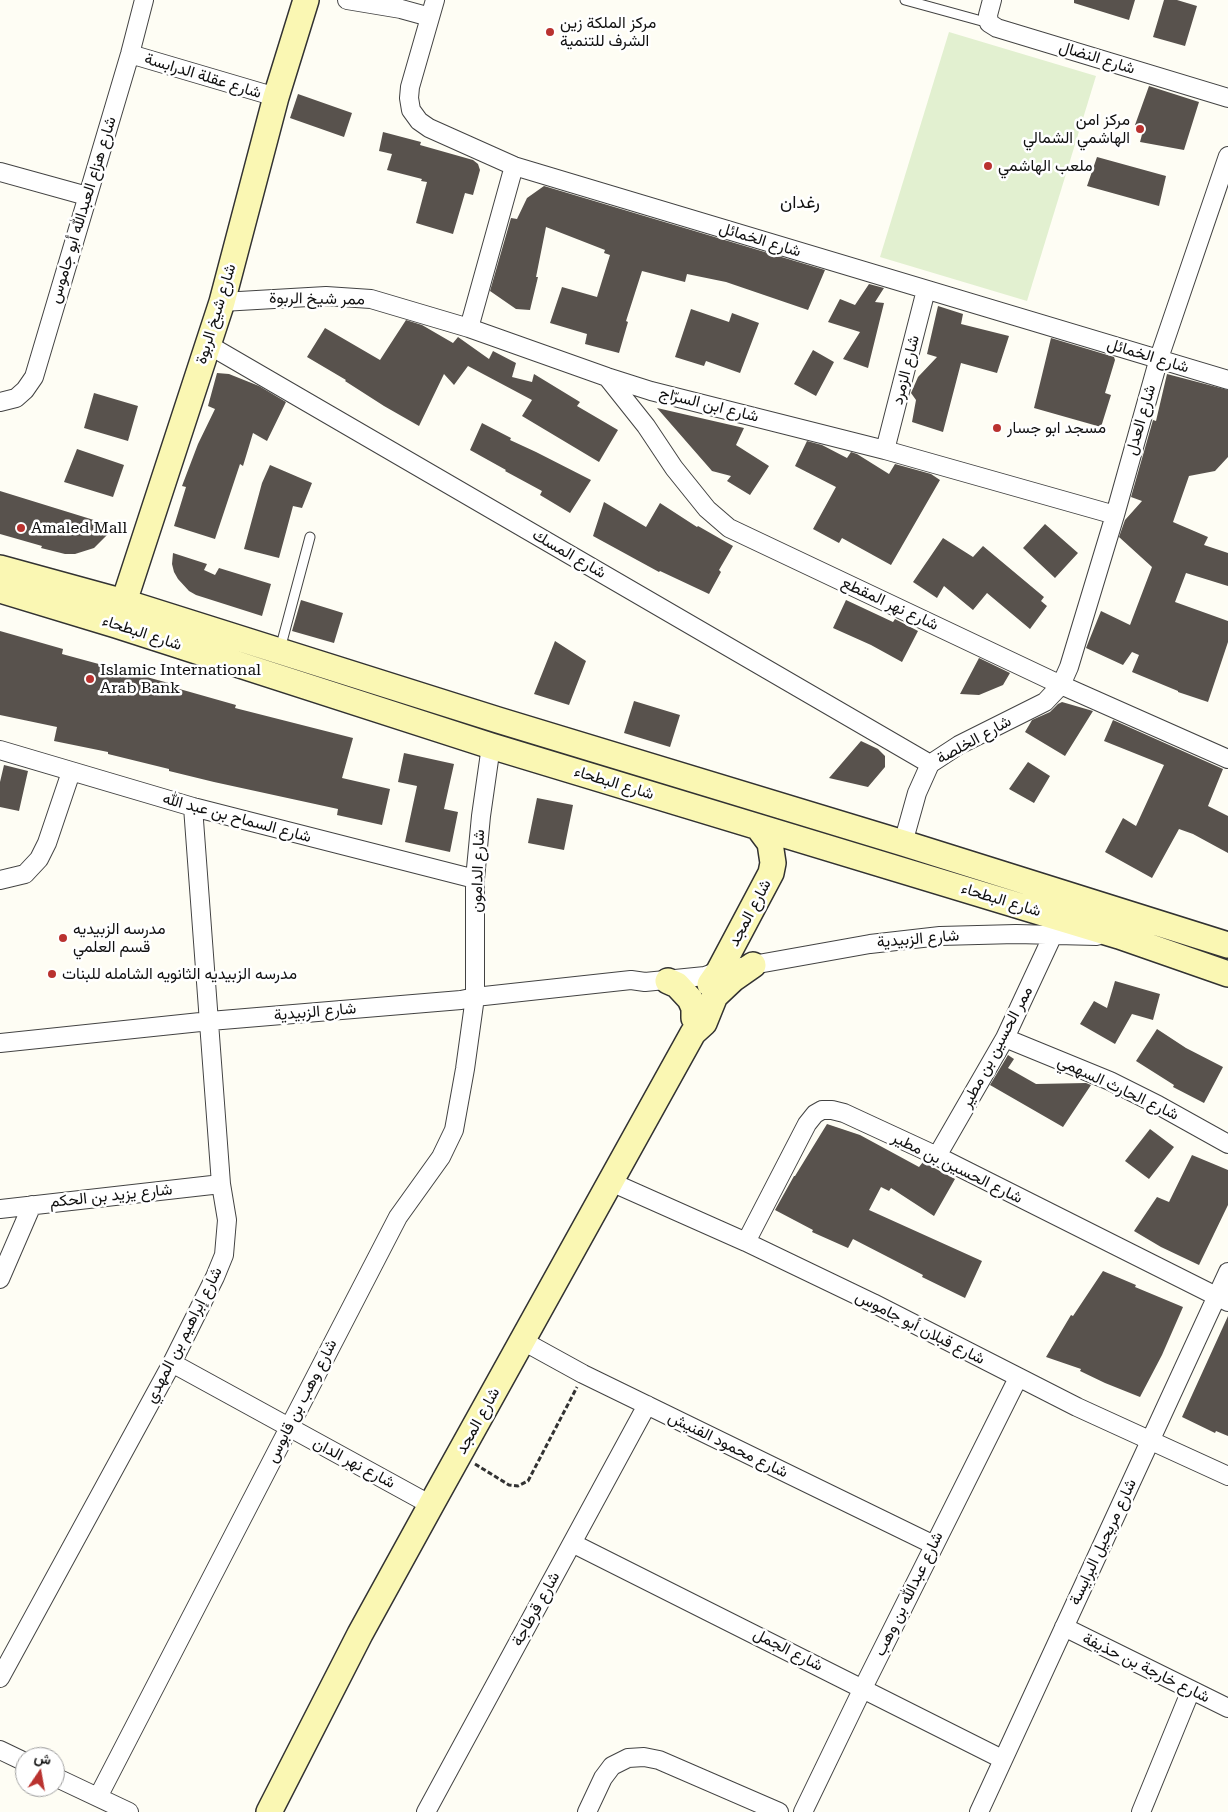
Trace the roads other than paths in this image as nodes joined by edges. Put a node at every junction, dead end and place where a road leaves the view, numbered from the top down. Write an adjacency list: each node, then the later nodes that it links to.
1 (144, 0): 9 (street, شارع هزاع العبدالله أبو جاموس)
2 (306, 0): 10 (street, شارع شيخ الربوة)
3 (347, 0): 7 (street)
4 (435, 0): 7 (street, شارع الخمائل)
5 (905, 0): 8 (lane)
6 (992, 0): 8 (street)
7 (430, 17): 13 (street, شارع الخمائل)
8 (989, 23): 11 (street, شارع النضال)
9 (130, 54): 10 (street, شارع عقلة الدرابسة); 15 (street, شارع هزاع العبدالله أبو جاموس)
10 (276, 97): 17 (street, شارع شيخ الربوة)
11 (1228, 98)
12 (1228, 156): 20 (street, شارع العدل)
13 (514, 166): 16 (street, شارع الخمائل); 18 (street)
14 (0, 172): 15 (street)
15 (88, 196): 23 (street, شارع هزاع العبدالله أبو جاموس)
16 (926, 290): 20 (street, شارع الخمائل); 24 (street, شارع الزمرد)
17 (222, 302): 18 (street, ممر شيخ الربوة); 19 (street, شارع شيخ الربوة)
18 (469, 328): 21 (street, شارع ابن السرّاج)
19 (207, 344): 29 (street, شارع شيخ الربوة); 37 (street, شارع المسك)
20 (1158, 358): 22 (street, شارع الخمائل); 25 (street, شارع العدل)
21 (607, 377): 24 (street, شارع ابن السرّاج); 32 (street, شارع نهر المقطع)
22 (1228, 380)
23 (0, 402)
24 (885, 450): 25 (street, شارع ابن السرّاج)
25 (1114, 515): 32 (street, شارع العدل)
26 (310, 537): 31 (lane)
27 (0, 568): 29 (street, شارع البطحاء)
28 (0, 590): 30 (street, شارع البطحاء)
29 (124, 602): 30 (street, شارع شيخ الربوة); 31 (street, شارع البطحاء)
30 (116, 625): 34 (street, شارع البطحاء)
31 (279, 651): 33 (street, شارع البطحاء)
32 (1061, 686): 36 (street, شارع نهر المقطع); 37 (street, شارع الخلصة)
33 (498, 720): 34 (street); 41 (street, شارع البطحاء)
34 (491, 746): 40 (street, شارع البطحاء); 42 (street, شارع الدامون)
35 (0, 750): 38 (street, شارع السماح بن عبد الله)
36 (1228, 759)
37 (930, 764): 41 (street, شارع الخلصة)
38 (71, 772): 39 (street, شارع السماح بن عبد الله); 43 (street)
39 (193, 807): 42 (street, شارع السماح بن عبد الله); 54 (street, شارع إبراهيم بن المهدي)
40 (758, 827): 45 (street, شارع البطحاء); 48 (street, شارع المجد)
41 (903, 843): 46 (street, شارع البطحاء)
42 (475, 879): 52 (street, شارع الدامون)
43 (0, 880)
44 (1053, 935): 45 (street, شارع الزبيدية); 47 (street, شارع الزبيدية); 56 (street, ممر الحسين بن مطير)
45 (1119, 936): 49 (street, شارع البطحاء)
46 (1228, 945)
47 (754, 965): 48 (street, شارع الزبيدية); 53 (street)
48 (719, 971): 50 (street, شارع الزبيدية); 51 (street, شارع الزبيدية); 53 (street, شارع المجد); 55 (street, شارع المجد)
49 (1228, 974)
50 (631, 980): 51 (street, شارع الزبيدية); 52 (street, شارع الزبيدية)
51 (668, 980): 55 (street)
52 (475, 997): 54 (street, شارع الزبيدية); 72 (street, شارع وهب بن قابوس)
53 (714, 997): 55 (street, شارع المجد)
54 (210, 1021): 57 (street, شارع الزبيدية); 61 (street, شارع إبراهيم بن المهدي)
55 (694, 1026): 60 (street, شارع المجد)
56 (1006, 1038): 58 (street, شارع الحارث السهمي); 59 (street, ممر الحسين بن مطير)
57 (0, 1044)
58 (1228, 1144)
59 (937, 1156): 64 (street, شارع الحسين بن مطير); 67 (street, شارع الحسين بن مطير)
60 (611, 1182): 64 (street, شارع قبلان أبو جاموس); 68 (street, شارع المجد)
61 (221, 1184): 62 (street, شارع يزيد بن الحكم); 69 (street, شارع إبراهيم بن المهدي)
62 (32, 1205): 63 (street, شارع يزيد بن الحكم); 66 (street)
63 (0, 1209)
64 (746, 1242): 70 (street, شارع قبلان أبو جاموس)
65 (1228, 1272): 67 (street, شارع مريحيل البرايسة)
66 (0, 1278)
67 (1223, 1299): 73 (street, شارع مريحيل البرايسة)
68 (523, 1341): 71 (street, شارع محمود الفنيش); 75 (street, شارع المجد)
69 (172, 1363): 72 (street, شارع نهر الدان); 79 (street, شارع إبراهيم بن المهدي)
70 (1018, 1378): 73 (street, شارع قبلان أبو جاموس); 77 (street, شارع عبدالله بن وهب)
71 (647, 1405): 76 (street, شارع قرطاجة); 77 (street, شارع محمود الفنيش)
72 (288, 1428): 75 (street, شارع نهر الدان); 87 (street, شارع وهب بن قابوس)
73 (1150, 1441): 74 (street, شارع قبلان أبو جاموس); 78 (street, شارع مريحيل البرايسة)
74 (1228, 1476)
75 (431, 1505): 89 (street, شارع المجد)
76 (572, 1543): 80 (street, شارع الجمل); 90 (street, شارع قرطاجة)
77 (934, 1545): 80 (street, شارع عبدالله بن وهب)
78 (1064, 1627): 81 (street, شارع خارجة بن حذيفة); 85 (street, شارع مريحيل البرايسة)
79 (0, 1678)
80 (863, 1688): 85 (street, شارع الجمل); 93 (street, شارع عبدالله بن وهب)
81 (1190, 1690): 82 (street, شارع خارجة بن حذيفة); 95 (street)
82 (1228, 1708)
83 (0, 1750): 84 (street)
84 (15, 1757)
85 (1002, 1759): 94 (street, شارع مريحيل البرايسة)
86 (65, 1782): 87 (street)
87 (98, 1797): 88 (street)
88 (129, 1812)
89 (269, 1812)
90 (426, 1812)
91 (588, 1812): 92 (street)
92 (779, 1812)
93 (803, 1812)
94 (979, 1812)
95 (1141, 1812)

